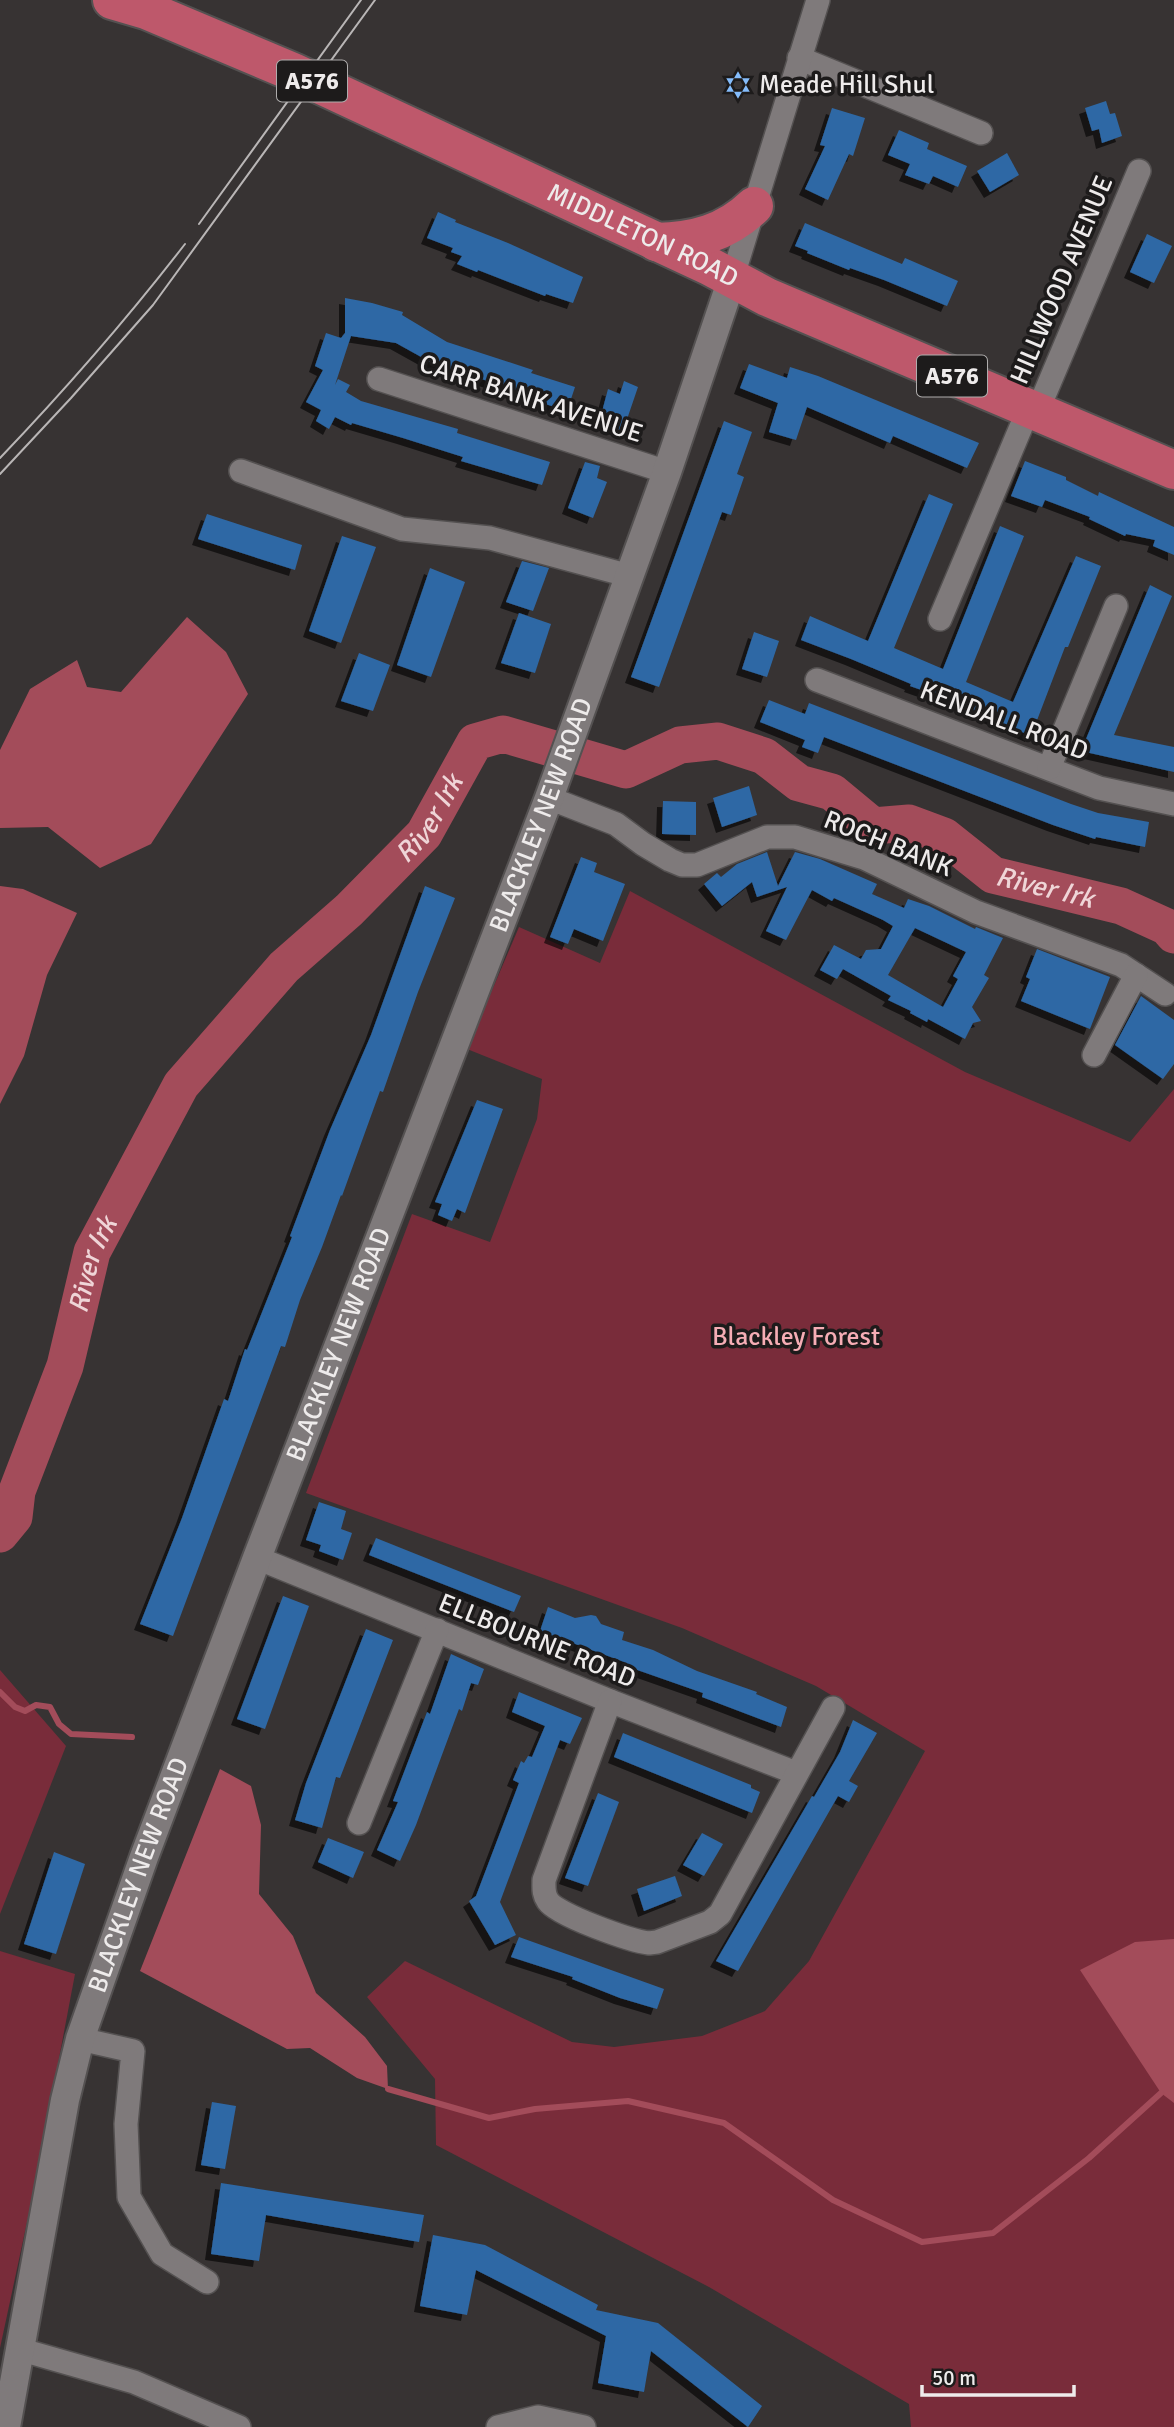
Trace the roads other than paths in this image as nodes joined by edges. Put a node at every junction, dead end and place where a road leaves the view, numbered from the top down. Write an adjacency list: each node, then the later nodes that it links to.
1 (818, 0): 3 (street)
2 (137, 4): 7 (highway, MIDDLETON ROAD / A576)
3 (799, 58): 4 (street); 6 (street)
4 (981, 133)
5 (1139, 171): 10 (street, HILLWOOD AVENUE)
6 (754, 206): 7 (highway); 8 (street)
7 (656, 242): 8 (highway, MIDDLETON ROAD / A576)
8 (732, 279): 10 (highway, MIDDLETON ROAD / A576); 13 (street, BLACKLEY NEW ROAD)
9 (379, 379): 13 (street, CARR BANK AVENUE)
10 (1033, 410): 11 (highway, MIDDLETON ROAD / A576); 16 (street, HILLWOOD AVENUE)
11 (1174, 470)
12 (241, 471): 14 (street)
13 (667, 472): 14 (street, BLACKLEY NEW ROAD)
14 (630, 576): 19 (street, BLACKLEY NEW ROAD)
15 (1115, 606): 18 (street)
16 (940, 618)
17 (817, 680): 18 (street, KENDALL ROAD)
18 (1049, 768): 20 (street, KENDALL ROAD)
19 (550, 798): 21 (street, ROCH BANK); 24 (street, BLACKLEY NEW ROAD)
20 (1174, 804)
21 (1136, 975): 22 (street, ROCH BANK); 23 (street)
22 (1164, 994)
23 (1094, 1055)
24 (257, 1559): 25 (street, ELLBOURNE ROAD); 30 (street, BLACKLEY NEW ROAD)
25 (437, 1630): 26 (street, ELLBOURNE ROAD); 29 (street)
26 (610, 1701): 28 (street, ELLBOURNE ROAD); 28 (street)
27 (833, 1708): 28 (street)
28 (796, 1773)
29 (359, 1823)
30 (80, 2039): 31 (street); 32 (street, BLACKLEY NEW ROAD)
31 (207, 2282)
32 (22, 2350): 33 (street, BLACKLEY NEW ROAD); 34 (street)
33 (6, 2427)
34 (239, 2427)
35 (498, 2427): 36 (street)
36 (584, 2427)

